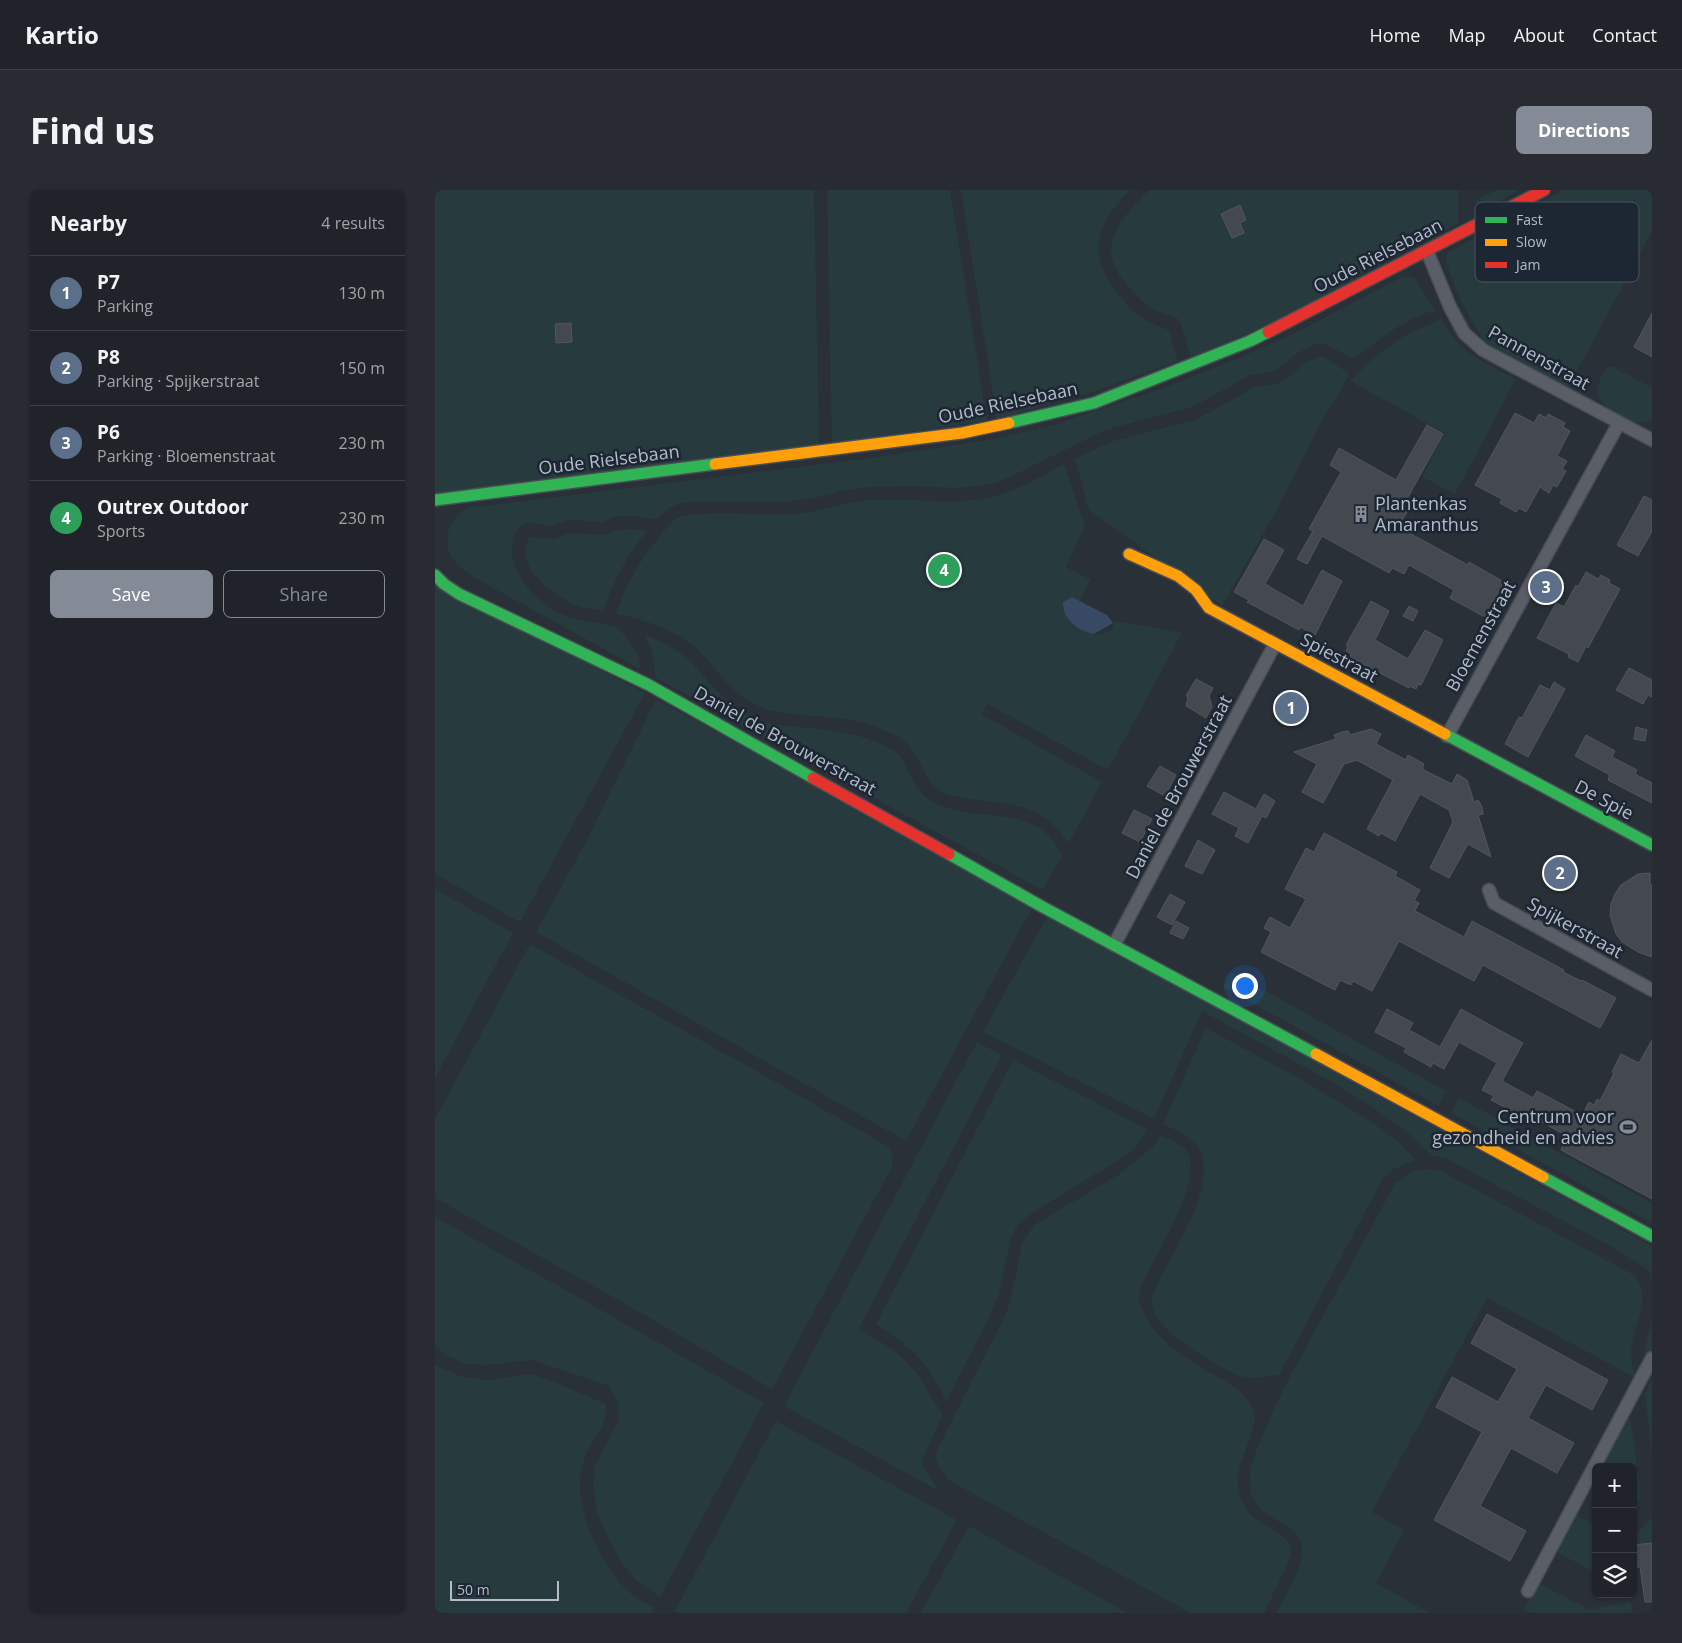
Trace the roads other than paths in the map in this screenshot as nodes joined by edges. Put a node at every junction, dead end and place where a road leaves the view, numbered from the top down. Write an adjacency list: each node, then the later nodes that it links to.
1 (1543, 190): 2 (street, Oude Rielsebaan)
2 (1520, 202)
3 (1475, 226): 4 (street, Oude Rielsebaan)
4 (1427, 251): 5 (street, Pannenstraat); 7 (street, Oude Rielsebaan)
5 (1619, 422): 6 (street, Pannenstraat); 11 (street, Bloemenstraat)
6 (1652, 440)
7 (435, 500)
8 (1129, 554): 10 (street, Spiestraat)
9 (435, 575): 15 (street, Daniel de Brouwerstraat)
10 (1275, 644): 11 (street, Spiestraat); 15 (street, Daniel de Brouwerstraat)
11 (1447, 736): 12 (street, Spiestraat)
12 (1540, 786): 13 (street, De Spie)
13 (1652, 845)
14 (1489, 890): 16 (street, Spijkerstraat)
15 (1114, 946): 17 (street, Daniel de Brouwerstraat)
16 (1652, 990)
17 (1652, 1236)
18 (1652, 1358): 19 (street)
19 (1528, 1591)

